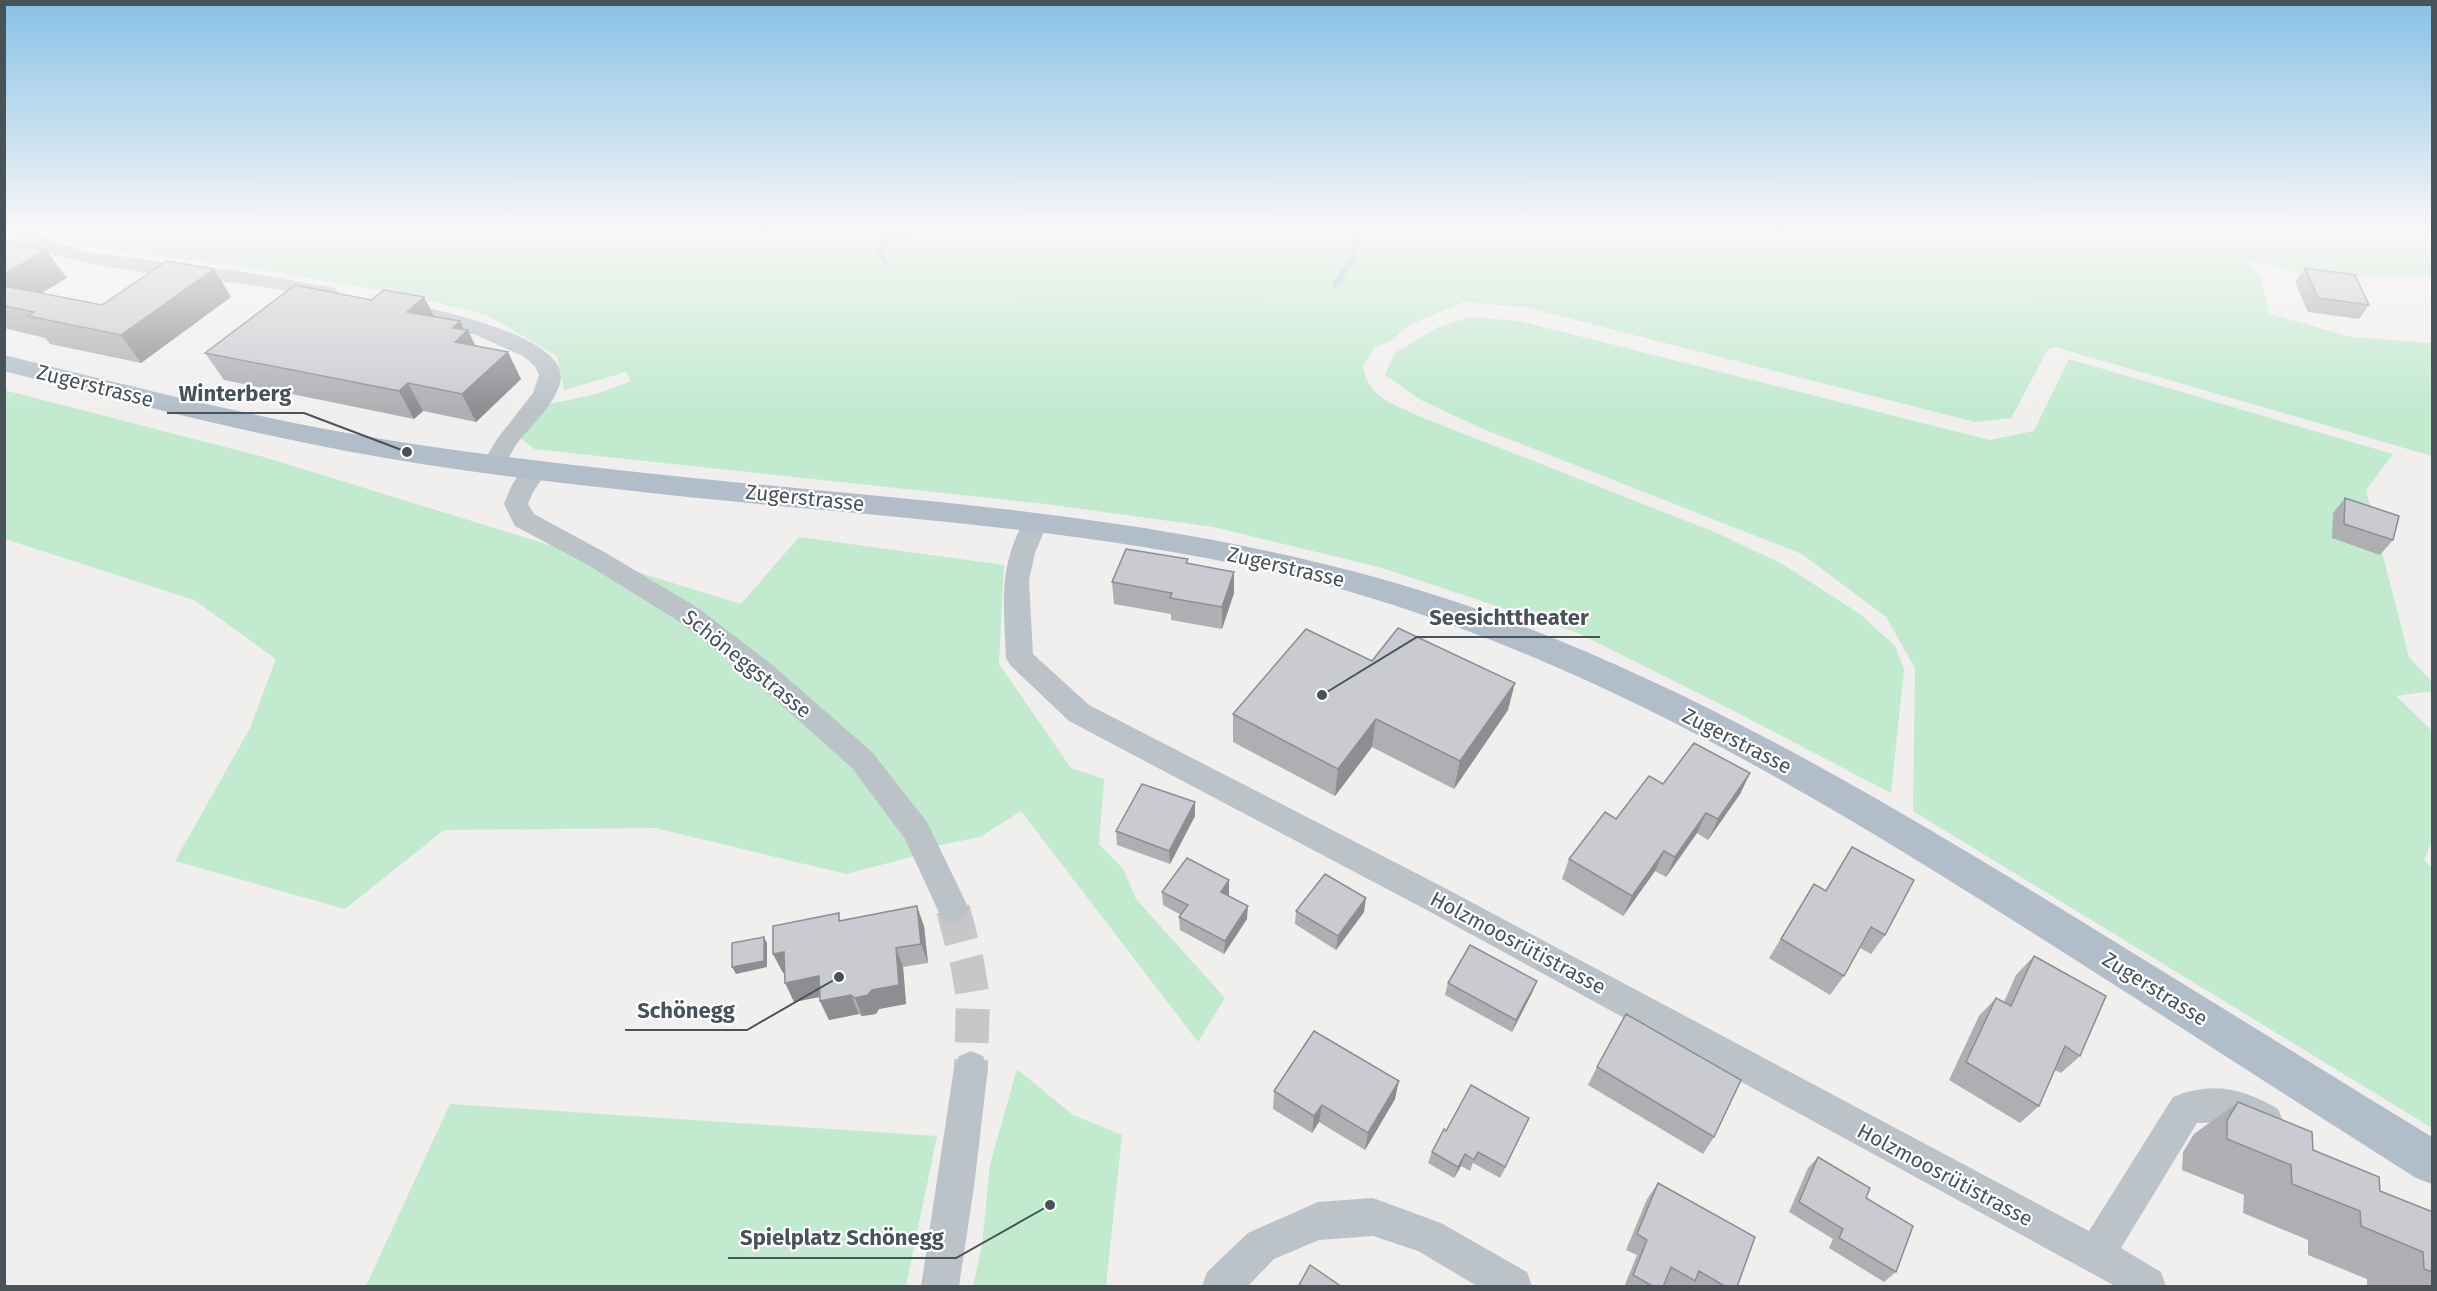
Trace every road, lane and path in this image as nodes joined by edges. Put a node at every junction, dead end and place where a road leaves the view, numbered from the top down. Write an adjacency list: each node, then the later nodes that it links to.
1 (313, 290): 2 (street)
2 (350, 297)
3 (382, 304): 5 (street)
4 (4, 363): 5 (main road, Zugerstrasse)
5 (494, 464): 6 (main road, Zugerstrasse)
6 (536, 470): 7 (main road, Zugerstrasse); 8 (street, Schöneggstrasse)
7 (1036, 522): 11 (main road, Zugerstrasse); 12 (street, Holzmoosrütistrasse)
8 (953, 909)
9 (971, 1068): 13 (street)
10 (2295, 1140): 12 (street)
11 (2433, 1162)
12 (2095, 1256): 16 (street, Holzmoosrütistrasse)
13 (940, 1287)
14 (1221, 1287): 15 (street)
15 (1513, 1287)
16 (2147, 1287)

